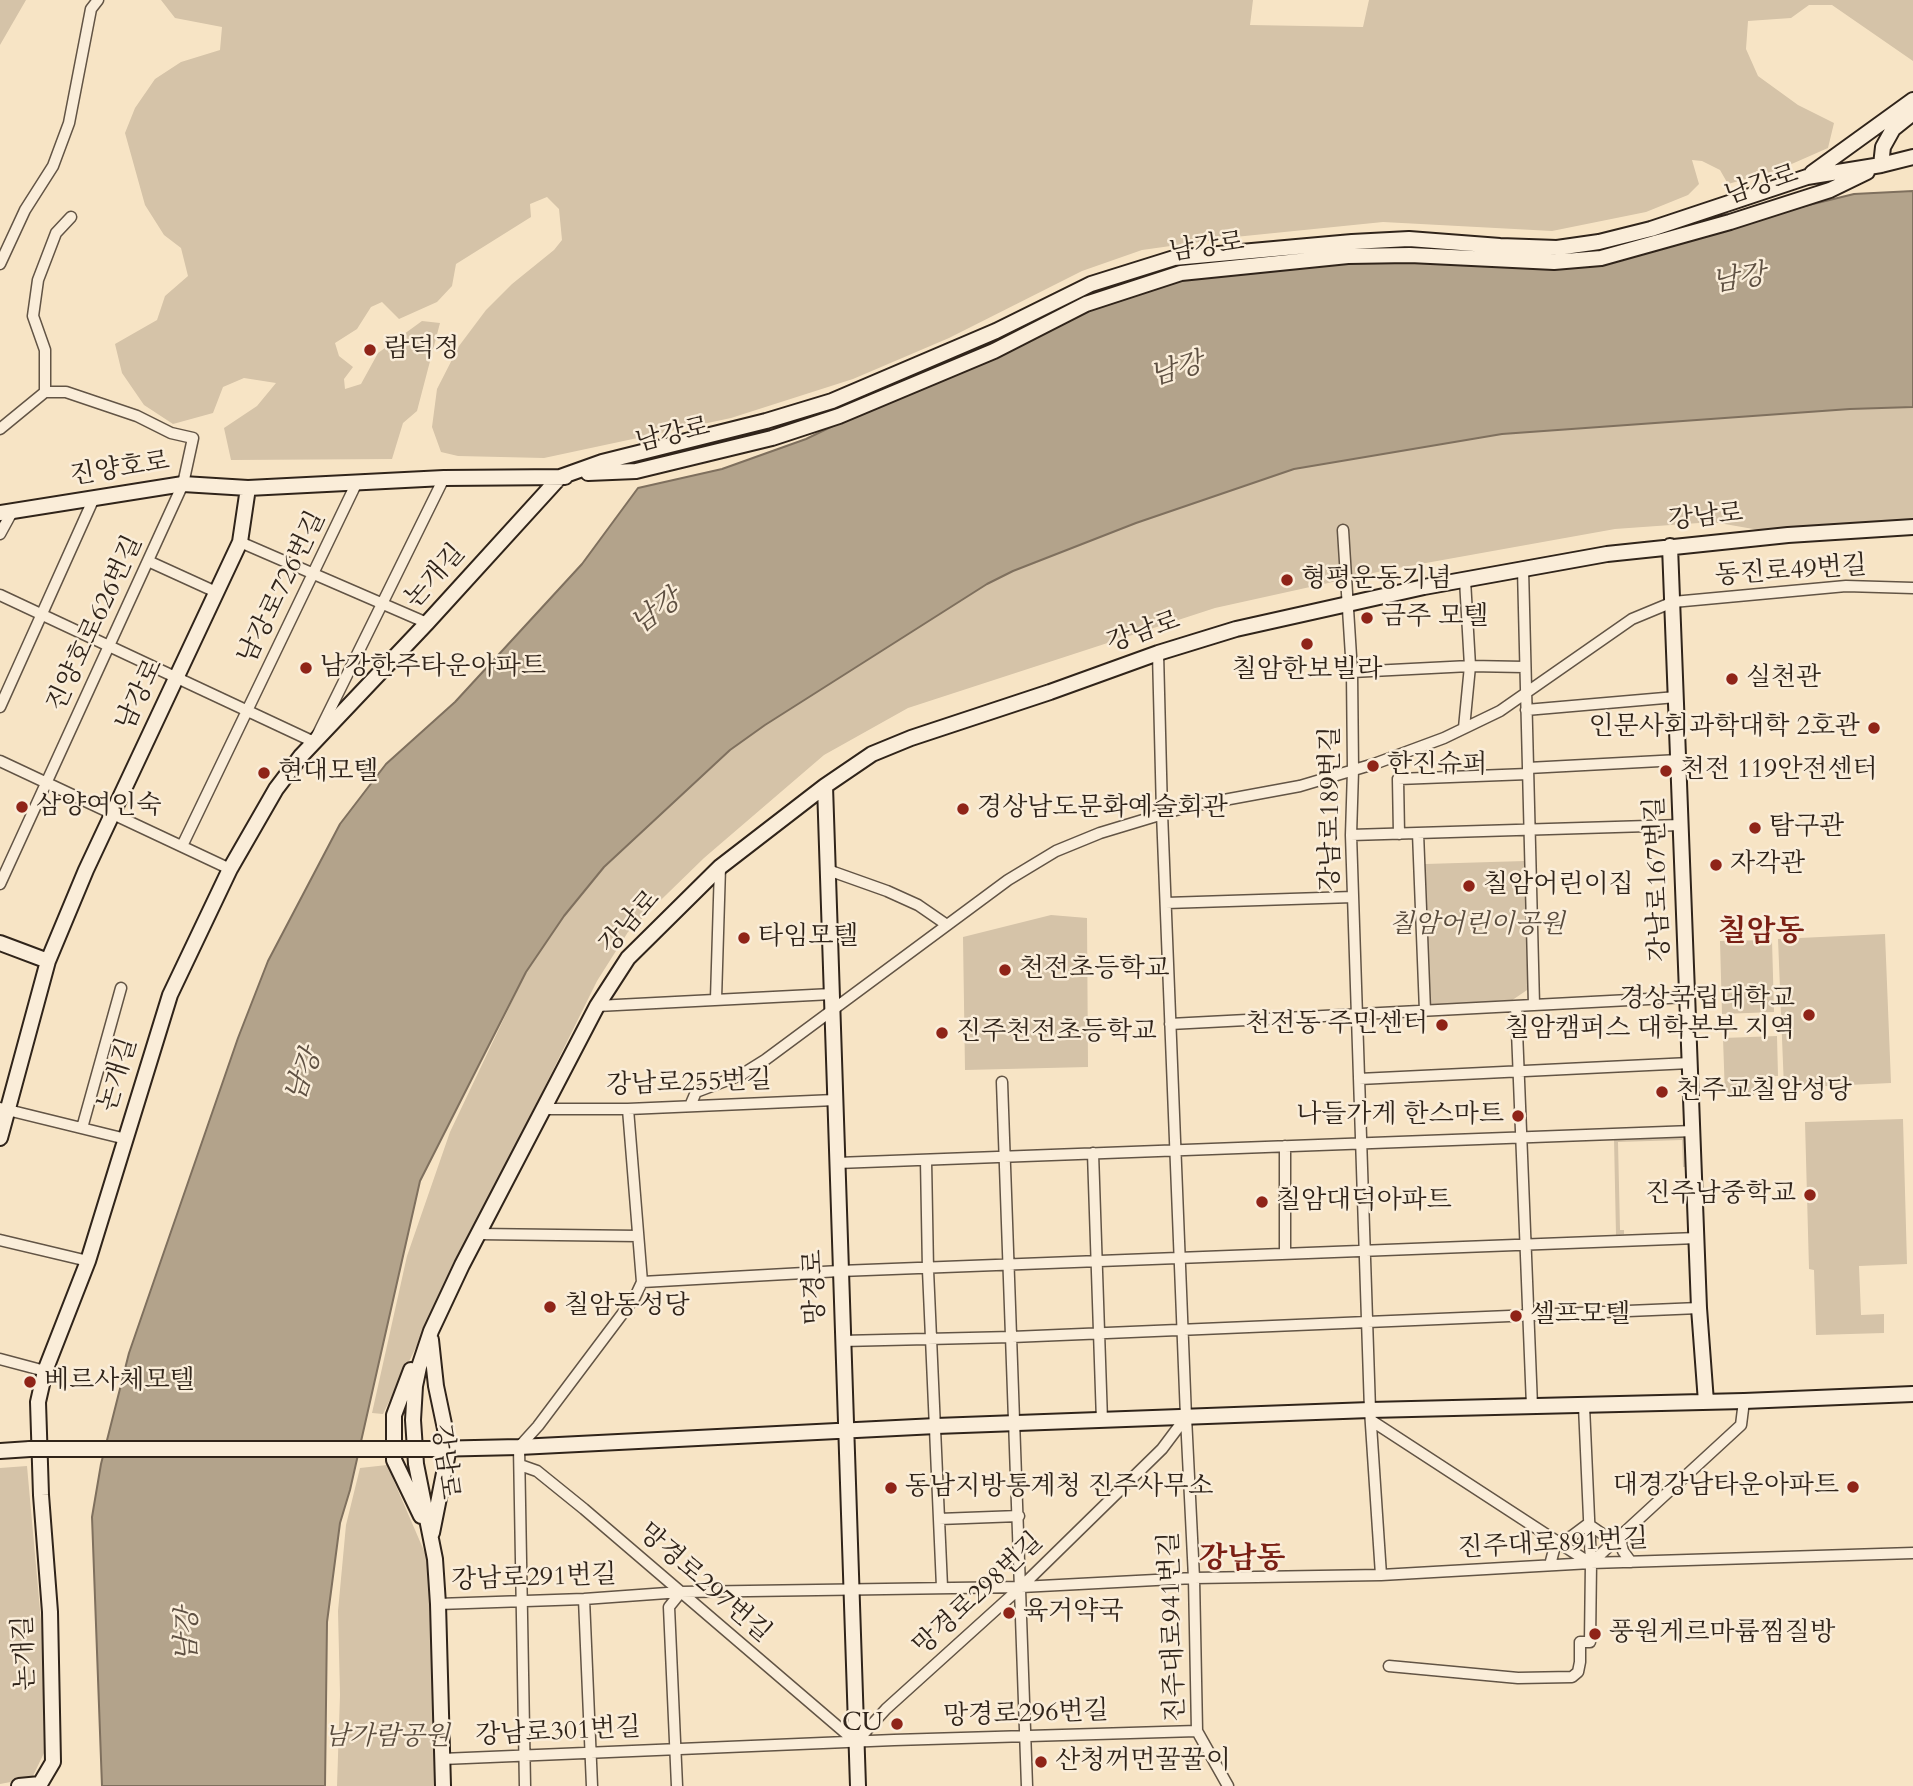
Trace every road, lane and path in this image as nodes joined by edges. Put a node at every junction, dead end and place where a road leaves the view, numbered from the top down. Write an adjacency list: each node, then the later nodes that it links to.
1 (98, 0): 8 (street)
2 (1913, 100): 6 (street)
3 (1913, 113): 5 (street)
4 (1913, 157): 5 (street, 남강로)
5 (1881, 165): 6 (street, 남강로); 11 (street, 남강로)
6 (1807, 177): 11 (street, 남강로)
7 (71, 217): 9 (street)
8 (0, 264)
9 (45, 392): 10 (street); 14 (street, 진양호로626번길)
10 (0, 429)
11 (560, 477): 12 (street, 남강로); 34 (street, 논개길)
12 (444, 478): 13 (street, 남강로); 31 (street)
13 (357, 482): 15 (street, 남강로); 25 (street, 남강로726번길)
14 (183, 484): 15 (street, 진양호로); 16 (street, 진양호로); 23 (street, 진양호로626번길)
15 (248, 488): 21 (street, 남강로)
16 (94, 498): 17 (street, 진양호로); 33 (street)
17 (6, 512): 20 (street)
18 (1913, 527): 22 (street, 강남로)
19 (1343, 530): 32 (street, 강남로189번길)
20 (0, 534)
21 (240, 542): 25 (street); 28 (street, 남강로)
22 (1670, 546): 24 (street, 강남로); 30 (street, 강남로167번길)
23 (148, 561): 28 (street); 35 (street, 진양호로626번길)
24 (1523, 569): 26 (street, 강남로); 38 (street)
25 (313, 572): 31 (street); 45 (street, 남강로726번길)
26 (1465, 580): 32 (street, 강남로); 37 (street)
27 (1913, 588): 30 (street, 동진로49번길)
28 (216, 592): 40 (street, 남강로)
29 (0, 595): 33 (street)
30 (1673, 602): 41 (street, 동진로49번길); 42 (street, 강남로167번길)
31 (384, 603): 34 (street); 47 (street)
32 (1348, 604): 36 (street, 강남로); 39 (street, 강남로189번길)
33 (42, 615): 35 (street); 43 (street)
34 (427, 623): 47 (street, 논개길)
35 (110, 645): 40 (street); 52 (street, 진양호로626번길)
36 (1158, 653): 53 (street, 강남로); 54 (street, 진주대로941번길)
37 (1469, 666): 38 (street); 39 (street); 46 (street)
38 (1524, 667): 41 (street)
39 (1352, 672): 50 (street, 강남로189번길)
40 (177, 676): 45 (street); 55 (street, 남강로)
41 (1526, 693): 44 (street); 46 (street, 동진로49번길)
42 (1676, 697): 44 (street); 48 (street, 강남로167번길)
43 (0, 707)
44 (1526, 710): 51 (street)
45 (247, 711): 47 (street); 61 (street, 남강로726번길)
46 (1464, 728): 50 (street, 동진로49번길)
47 (314, 743): 63 (street, 논개길)
48 (1678, 760): 51 (street, 강남로167번길); 56 (street, 강남로167번길)
49 (0, 761): 52 (street)
50 (1353, 769): 54 (street, 동진로49번길); 60 (street, 강남로189번길)
51 (1528, 771): 57 (street); 59 (street, 강남로167번길)
52 (46, 782): 55 (street); 65 (street, 진양호로626번길)
53 (825, 786): 62 (street, 강남로); 64 (street, 망경로)
54 (1162, 813): 67 (street, 진주대로941번길); 68 (street, 동진로49번길)
55 (113, 814): 61 (street); 70 (street, 남강로)
56 (1681, 825): 57 (street); 73 (street, 강남로167번길)
57 (1529, 829): 58 (street); 75 (street)
58 (1418, 833): 59 (street); 79 (street)
59 (1399, 834): 60 (street)
60 (1351, 835): 66 (street, 강남로189번길)
61 (182, 846): 63 (street)
62 (720, 867): 74 (street); 76 (street, 강남로)
63 (230, 869): 95 (street, 논개길)
64 (828, 870): 68 (street); 72 (street, 망경로)
65 (0, 884)
66 (1353, 897): 67 (street); 80 (street, 강남로189번길)
67 (1166, 903): 81 (street, 진주대로941번길)
68 (947, 925): 78 (street, 동진로49번길)
69 (0, 943): 70 (street)
70 (48, 961): 88 (street, 남강로)
71 (121, 988): 91 (street)
72 (832, 994): 74 (street); 78 (street, 망경로)
73 (1688, 998): 75 (street, 강남로167번길); 82 (street)
74 (716, 999): 76 (street)
75 (1534, 1005): 77 (street, 강남로167번길)
76 (597, 1006): 89 (street, 강남로)
77 (1516, 1006): 79 (street, 강남로167번길); 83 (street)
78 (832, 1009): 86 (street, 망경로); 87 (street, 동진로49번길)
79 (1425, 1011): 80 (street)
80 (1357, 1014): 81 (street); 84 (street, 강남로189번길)
81 (1170, 1024): 98 (street, 진주대로941번길)
82 (1690, 1063): 83 (street); 92 (street)
83 (1519, 1071): 84 (street); 93 (street)
84 (1359, 1079): 96 (street, 강남로189번길)
85 (1002, 1082): 100 (street)
86 (835, 1100): 87 (street, 강남로255번길); 102 (street, 망경로)
87 (690, 1106): 90 (street, 강남로255번길)
88 (3, 1109): 91 (street); 94 (street, 남강로)
89 (544, 1109): 90 (street, 강남로255번길); 103 (street, 강남로)
90 (628, 1109): 104 (street)
91 (82, 1128): 95 (street)
92 (1693, 1131): 93 (street); 105 (street)
93 (1522, 1137): 96 (street); 107 (street)
94 (0, 1138)
95 (126, 1139): 111 (street, 논개길)
96 (1362, 1143): 97 (street); 108 (street, 강남로189번길)
97 (1285, 1146): 98 (street); 109 (street)
98 (1175, 1150): 99 (street); 110 (street, 진주대로941번길)
99 (1093, 1153): 100 (street); 112 (street)
100 (1005, 1157): 101 (street); 113 (street)
101 (926, 1160): 102 (street); 114 (street)
102 (836, 1163): 115 (street, 망경로)
103 (478, 1234): 104 (street); 121 (street, 강남로)
104 (638, 1236): 116 (street)
105 (1697, 1238): 107 (street); 117 (street)
106 (0, 1240): 111 (street)
107 (1526, 1244): 108 (street); 118 (street)
108 (1365, 1251): 109 (street); 119 (street, 강남로189번길)
109 (1285, 1254): 110 (street)
110 (1180, 1258): 112 (street); 120 (street, 진주대로941번길)
111 (88, 1261): 127 (street, 논개길)
112 (1097, 1261): 113 (street); 122 (street)
113 (1009, 1265): 114 (street); 123 (street)
114 (928, 1269): 115 (street); 124 (street)
115 (840, 1271): 116 (street); 125 (street, 망경로)
116 (642, 1282): 139 (street)
117 (1699, 1308): 118 (street); 130 (street)
118 (1529, 1315): 119 (street); 131 (street)
119 (1367, 1322): 120 (street); 133 (street, 강남로189번길)
120 (1182, 1330): 122 (street); 134 (street, 진주대로941번길)
121 (430, 1331): 140 (street); 147 (street, 강남로); 147 (street)
122 (1099, 1334): 123 (street); 135 (street)
123 (1012, 1337): 124 (street); 136 (street)
124 (931, 1340): 125 (street); 137 (street)
125 (842, 1341): 138 (street, 망경로)
126 (0, 1359): 127 (street)
127 (45, 1371): 170 (street, 논개길)
128 (1913, 1394): 129 (street)
129 (1744, 1401): 130 (street); 146 (street)
130 (1706, 1402): 132 (street)
131 (1532, 1406): 132 (street); 133 (street)
132 (1584, 1406): 145 (street)
133 (1371, 1416): 134 (street); 148 (street); 153 (street, 강남로189번길)
134 (1185, 1418): 135 (street); 154 (street, 진주대로941번길); 156 (street, 망경로298번길)
135 (1102, 1421): 136 (street)
136 (1016, 1424): 137 (street); 143 (street)
137 (936, 1426): 138 (street); 144 (street)
138 (845, 1431): 139 (street); 157 (street, 망경로)
139 (519, 1447): 140 (street); 142 (street)
140 (449, 1448): 141 (street, bridge); 147 (street)
141 (0, 1451)
142 (520, 1465): 158 (street, 망경로297번길); 160 (street)
143 (1019, 1517): 144 (street); 156 (street)
144 (939, 1519): 155 (street)
145 (1588, 1524): 146 (street); 148 (street); 151 (street)
146 (1620, 1538): 150 (street); 151 (street)
147 (431, 1539): 161 (street, 강남로)
148 (1556, 1542): 151 (street); 152 (street)
149 (1913, 1553): 150 (street, 진주대로891번길)
150 (1631, 1562): 151 (street, 진주대로891번길)
151 (1591, 1563): 152 (street, 진주대로891번길); 162 (street)
152 (1550, 1565): 153 (street, 진주대로891번길)
153 (1381, 1575): 154 (street, 진주대로891번길)
154 (1194, 1577): 156 (street, 진주대로891번길); 163 (street, 진주대로941번길)
155 (942, 1587): 156 (street, 진주대로891번길); 157 (street, 강남로291번길)
156 (1021, 1587): 164 (street); 165 (street, 망경로298번길)
157 (852, 1591): 158 (street, 강남로291번길); 165 (street, 망경로)
158 (681, 1592): 159 (street, 강남로291번길); 165 (street, 망경로297번길); 166 (street)
159 (584, 1599): 160 (street, 강남로291번길); 167 (street)
160 (521, 1602): 161 (street, 강남로291번길); 168 (street)
161 (438, 1604): 169 (street, 강남로)
162 (1389, 1665)
163 (1197, 1731): 164 (street, 망경로296번길); 177 (street, 진주대로941번길)
164 (1025, 1737): 165 (street, 망경로296번길); 176 (street)
165 (856, 1742): 166 (street, 망경로296번길); 175 (street, 망경로)
166 (676, 1748): 167 (street, 강남로301번길); 174 (street)
167 (590, 1752): 168 (street, 강남로301번길); 173 (street)
168 (525, 1756): 169 (street, 강남로301번길); 172 (street)
169 (442, 1759): 171 (street, 강남로)
170 (19, 1786)
171 (443, 1786)
172 (525, 1786)
173 (592, 1786)
174 (677, 1786)
175 (858, 1786)
176 (1027, 1786)
177 (1228, 1786)

